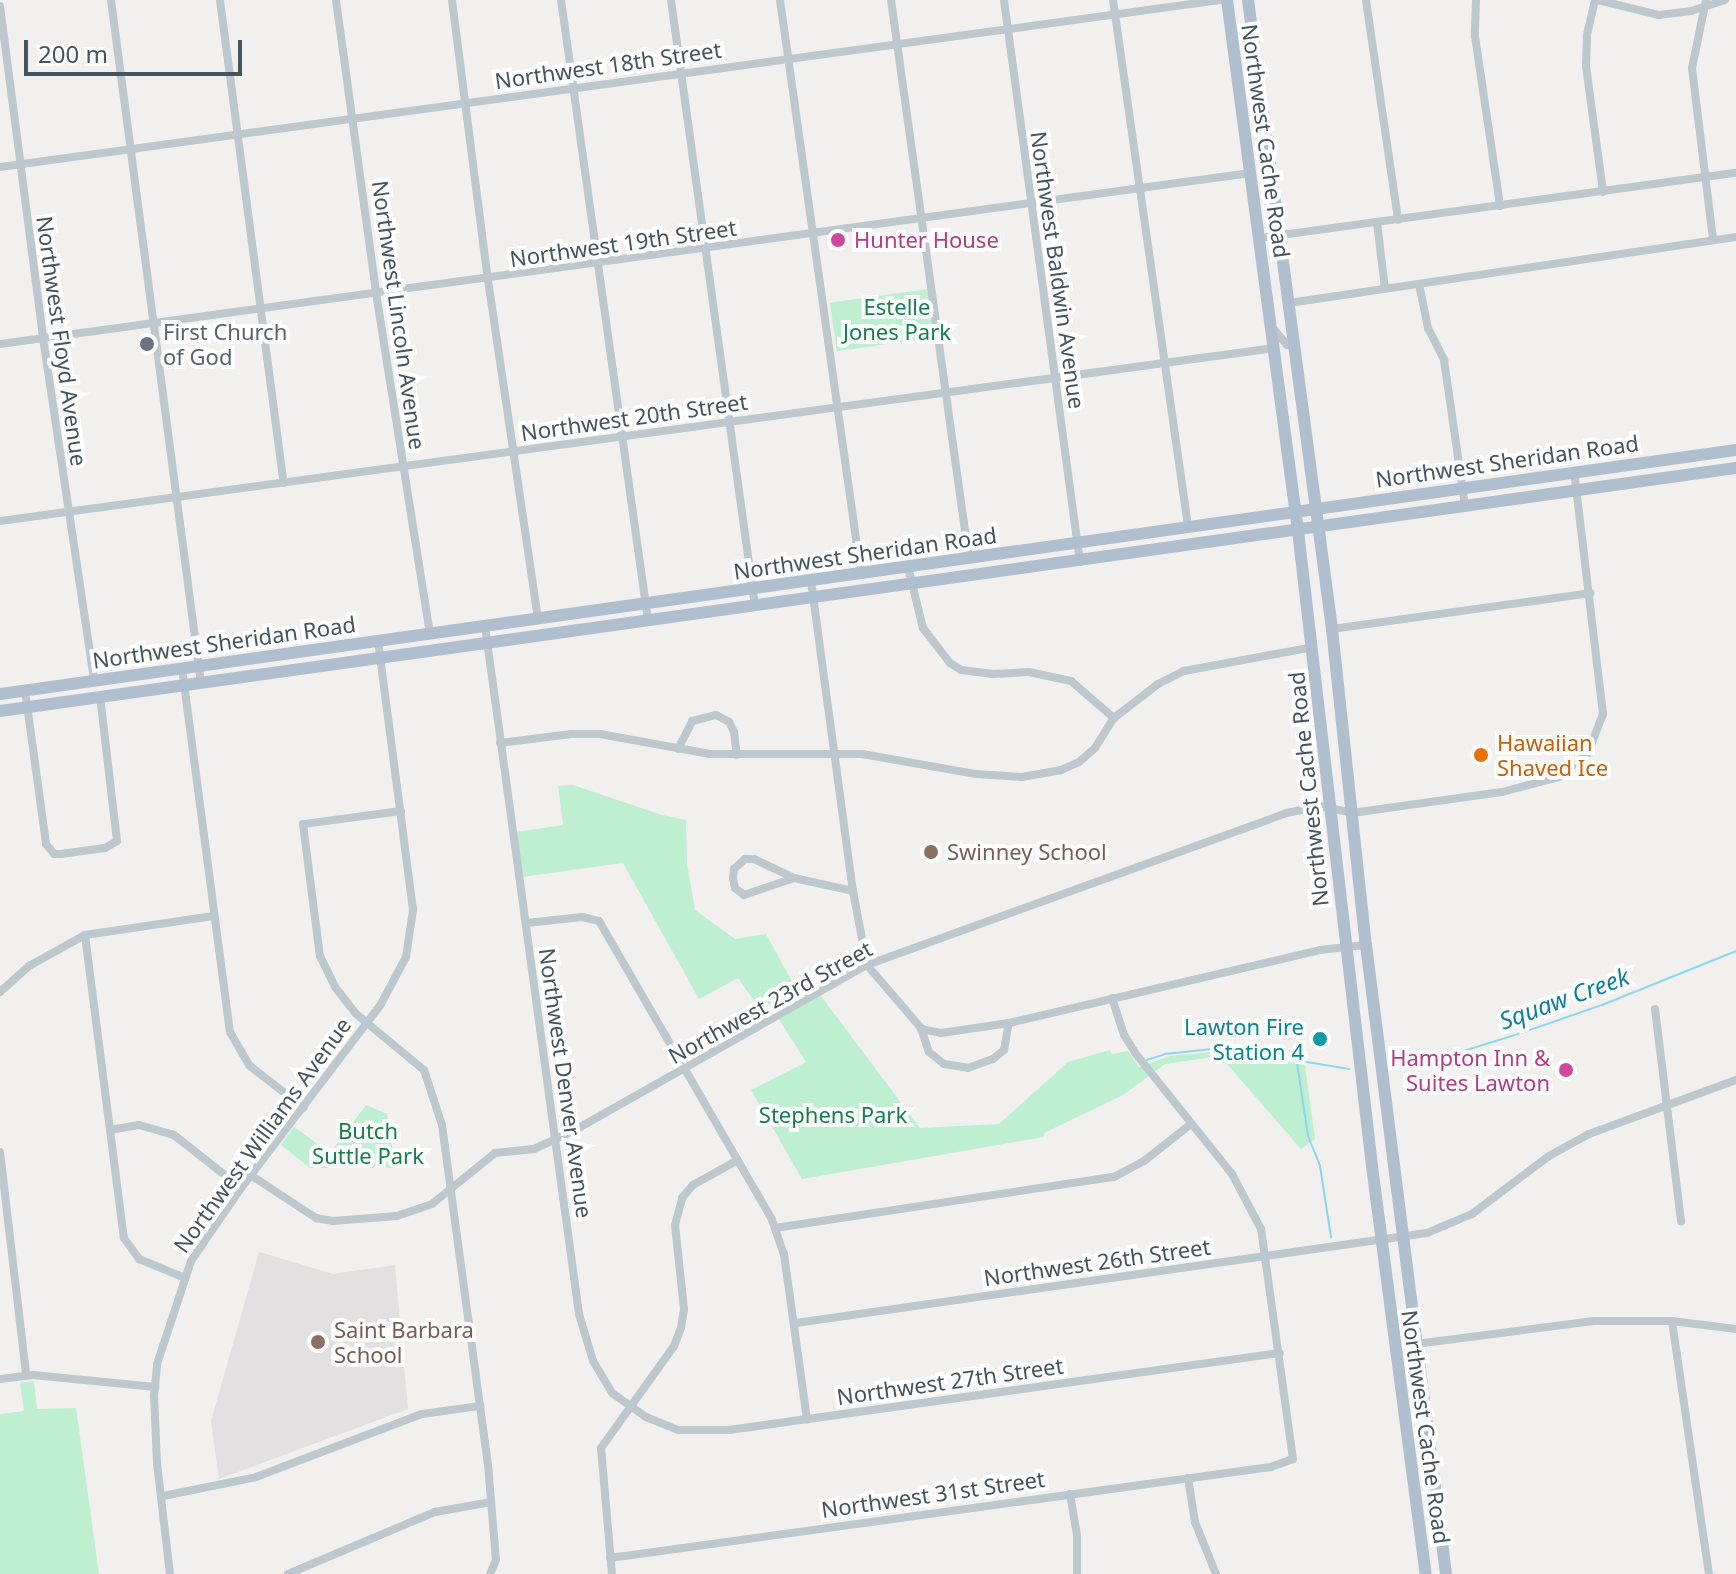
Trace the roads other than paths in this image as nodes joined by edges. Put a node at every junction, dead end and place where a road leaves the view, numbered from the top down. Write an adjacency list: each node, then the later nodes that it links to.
1 (111, 0): 29 (street)
2 (220, 0): 28 (street)
3 (336, 0): 27 (street, Northwest Lincoln Avenue)
4 (452, 0): 26 (street)
5 (561, 0): 25 (street)
6 (671, 0): 24 (street)
7 (780, 0): 23 (street)
8 (891, 0): 22 (street)
9 (1004, 0): 21 (street, Northwest Baldwin Avenue)
10 (1113, 0): 20 (street)
11 (1220, 0): 20 (street, Northwest 18th Street)
12 (1227, 0): 32 (main road, Northwest Cache Road)
13 (1248, 0): 43 (main road, Northwest Cache Road)
14 (1366, 0): 40 (street)
15 (1476, 0): 38 (street)
16 (1597, 0): 18 (street); 36 (street)
17 (1725, 0): 18 (street)
18 (1704, 4): 34 (street)
19 (0, 6): 30 (street, Northwest Floyd Avenue)
20 (1115, 14): 21 (street, Northwest 18th Street); 35 (street)
21 (1008, 29): 22 (street, Northwest 18th Street); 37 (street, Northwest Baldwin Avenue)
22 (897, 44): 23 (street, Northwest 18th Street); 39 (street)
23 (789, 59): 24 (street, Northwest 18th Street); 42 (street)
24 (681, 74): 25 (street, Northwest 18th Street); 47 (street)
25 (573, 88): 26 (street, Northwest 18th Street); 48 (street)
26 (467, 102): 27 (street, Northwest 18th Street); 49 (street)
27 (352, 119): 28 (street, Northwest 18th Street); 52 (street, Northwest Lincoln Avenue)
28 (236, 134): 29 (street, Northwest 18th Street); 54 (street)
29 (128, 149): 30 (street, Northwest 18th Street); 55 (street)
30 (19, 164): 31 (street, Northwest 18th Street); 57 (street, Northwest Floyd Avenue)
31 (0, 167)
32 (1250, 173): 35 (street, Northwest 19th Street); 45 (main road, Northwest Cache Road)
33 (1736, 173): 34 (street)
34 (1704, 178): 36 (street); 46 (street)
35 (1139, 189): 37 (street, Northwest 19th Street); 61 (street)
36 (1603, 192): 38 (street)
37 (1031, 204): 39 (street, Northwest 19th Street); 62 (street, Northwest Baldwin Avenue)
38 (1500, 206): 40 (street)
39 (923, 219): 42 (street, Northwest 19th Street); 63 (street)
40 (1398, 220): 41 (street)
41 (1377, 222): 43 (street); 51 (street)
42 (814, 234): 47 (street, Northwest 19th Street); 64 (street)
43 (1281, 235): 45 (street); 53 (main road, Northwest Cache Road)
44 (1736, 237): 46 (street)
45 (1259, 238): 56 (main road, Northwest Cache Road)
46 (1713, 240): 50 (street)
47 (706, 249): 48 (street, Northwest 19th Street); 65 (street)
48 (597, 264): 49 (street, Northwest 19th Street); 66 (street)
49 (488, 280): 52 (street, Northwest 19th Street); 68 (street)
50 (1419, 284): 51 (street); 73 (street)
51 (1385, 289): 53 (street)
52 (376, 293): 54 (street, Northwest 19th Street); 69 (street, Northwest Lincoln Avenue)
53 (1289, 303): 59 (main road, Northwest Cache Road)
54 (260, 308): 55 (street, Northwest 19th Street); 72 (street)
55 (151, 323): 57 (street, Northwest 19th Street); 75 (street)
56 (1270, 324): 59 (street); 60 (main road, Northwest Cache Road)
57 (43, 338): 58 (street, Northwest 19th Street); 79 (street, Northwest Floyd Avenue)
58 (0, 344)
59 (1295, 345): 77 (main road, Northwest Cache Road)
60 (1274, 348): 61 (street, Northwest 20th Street); 78 (main road, Northwest Cache Road)
61 (1165, 362): 62 (street, Northwest 20th Street); 81 (street)
62 (1054, 377): 63 (street, Northwest 20th Street); 84 (street, Northwest Baldwin Avenue)
63 (949, 392): 64 (street, Northwest 20th Street); 85 (street)
64 (838, 408): 65 (street, Northwest 20th Street); 88 (street)
65 (730, 421): 66 (street, Northwest 20th Street); 91 (street)
66 (622, 437): 68 (street, Northwest 20th Street); 94 (street)
67 (1736, 450): 71 (main road, Northwest Sheridan Road)
68 (516, 452): 69 (street, Northwest 20th Street); 96 (street)
69 (403, 468): 72 (street, Northwest 20th Street); 100 (street, Northwest Lincoln Avenue)
70 (1736, 468): 74 (main road, Northwest Sheridan Road)
71 (1574, 472): 73 (main road, Northwest Sheridan Road); 74 (street)
72 (284, 483): 75 (street, Northwest 20th Street)
73 (1463, 488): 76 (street); 77 (main road, Northwest Sheridan Road)
74 (1576, 490): 76 (main road, Northwest Sheridan Road); 92 (street)
75 (175, 497): 79 (street, Northwest 20th Street); 105 (street)
76 (1465, 506): 82 (main road, Northwest Sheridan Road)
77 (1316, 508): 78 (main road, Northwest Sheridan Road); 82 (main road, Northwest Cache Road)
78 (1295, 511): 81 (main road, Northwest Sheridan Road); 83 (main road, Northwest Cache Road)
79 (68, 512): 80 (street, Northwest 20th Street); 107 (street, Northwest Floyd Avenue)
80 (0, 521)
81 (1188, 526): 84 (main road, Northwest Sheridan Road)
82 (1319, 528): 83 (main road, Northwest Sheridan Road); 99 (main road, Northwest Cache Road)
83 (1298, 531): 86 (main road, Northwest Sheridan Road); 103 (main road, Northwest Cache Road)
84 (1078, 544): 85 (main road, Northwest Sheridan Road); 86 (street, Northwest Baldwin Avenue)
85 (969, 559): 87 (main road, Northwest Sheridan Road)
86 (1080, 562): 90 (main road, Northwest Sheridan Road)
87 (908, 567): 88 (main road, Northwest Sheridan Road); 90 (street)
88 (861, 574): 89 (main road, Northwest Sheridan Road)
89 (811, 581): 91 (main road, Northwest Sheridan Road); 93 (street)
90 (912, 585): 93 (main road, Northwest Sheridan Road); 115 (street)
91 (752, 589): 94 (main road, Northwest Sheridan Road); 95 (street)
92 (1591, 593): 99 (street); 122 (street)
93 (813, 598): 95 (main road, Northwest Sheridan Road); 118 (street)
94 (645, 604): 96 (main road, Northwest Sheridan Road); 97 (street)
95 (755, 606): 97 (main road, Northwest Sheridan Road)
96 (538, 619): 98 (main road, Northwest Sheridan Road)
97 (648, 621): 102 (main road, Northwest Sheridan Road)
98 (485, 626): 100 (main road, Northwest Sheridan Road); 102 (street, Northwest Denver Avenue)
99 (1332, 629): 122 (main road, Northwest Cache Road)
100 (430, 634): 101 (main road, Northwest Sheridan Road)
101 (378, 641): 104 (street); 105 (main road, Northwest Sheridan Road)
102 (487, 643): 104 (main road, Northwest Sheridan Road); 116 (street, Northwest Denver Avenue)
103 (1313, 647): 115 (street); 120 (main road, Northwest Cache Road)
104 (379, 657): 108 (main road, Northwest Sheridan Road); 121 (street)
105 (198, 666): 106 (main road, Northwest Sheridan Road); 108 (street)
106 (182, 668): 107 (main road, Northwest Sheridan Road); 109 (street)
107 (94, 681): 110 (main road, Northwest Sheridan Road)
108 (201, 683): 109 (main road, Northwest Sheridan Road)
109 (185, 685): 112 (main road, Northwest Sheridan Road); 125 (street)
110 (25, 690): 111 (main road, Northwest Sheridan Road); 113 (street)
111 (0, 694)
112 (100, 697): 113 (main road, Northwest Sheridan Road); 113 (street)
113 (27, 707): 114 (main road, Northwest Sheridan Road)
114 (0, 711)
115 (1114, 718): 118 (street)
116 (500, 743): 117 (street); 126 (street, Northwest Denver Avenue)
117 (678, 749): 119 (street); 119 (street)
118 (834, 753): 119 (street); 124 (street)
119 (737, 755)
120 (1331, 806): 122 (street); 129 (main road, Northwest Cache Road); 130 (street, Northwest 23rd Street)
121 (401, 811): 134 (street); 134 (street, Northwest Williams Avenue)
122 (1352, 813): 128 (main road, Northwest Cache Road)
123 (794, 878): 123 (street); 124 (street)
124 (853, 891): 130 (street)
125 (214, 916): 127 (street); 140 (street)
126 (527, 923): 137 (street); 143 (street, Northwest Denver Avenue)
127 (85, 935): 131 (street); 142 (street)
128 (1366, 945): 129 (street); 151 (main road, Northwest Cache Road)
129 (1345, 946): 132 (street); 152 (main road, Northwest Cache Road)
130 (867, 965): 136 (street); 137 (street, Northwest 23rd Street)
131 (0, 992)
132 (1112, 998): 135 (street); 141 (street)
133 (1655, 1009): 139 (street)
134 (367, 1023): 140 (street, Northwest Williams Avenue); 148 (street)
135 (1009, 1023): 136 (street); 136 (street)
136 (921, 1028)
137 (685, 1069): 143 (street, Northwest 23rd Street); 145 (street)
138 (1736, 1080): 139 (street, Northwest 26th Street)
139 (1667, 1105): 149 (street); 151 (street, Northwest 26th Street)
140 (304, 1108): 146 (street, Northwest Williams Avenue)
141 (1191, 1124): 150 (street); 153 (street)
142 (110, 1130): 147 (street); 154 (street)
143 (555, 1139): 148 (street, Northwest 23rd Street); 164 (street, Northwest Denver Avenue)
144 (0, 1152): 160 (street)
145 (738, 1160): 150 (street); 164 (street)
146 (252, 1176): 147 (street, Northwest Williams Avenue); 148 (street, Northwest 23rd Street)
147 (241, 1188): 154 (street, Northwest Williams Avenue)
148 (451, 1190): 163 (street)
149 (1681, 1221)
150 (775, 1228): 156 (street)
151 (1402, 1237): 152 (street, Northwest 26th Street); 158 (main road, Northwest Cache Road)
152 (1381, 1240): 153 (street, Northwest 26th Street); 166 (main road, Northwest Cache Road)
153 (1265, 1257): 156 (street, Northwest 26th Street); 159 (street)
154 (185, 1278): 162 (street, Northwest Williams Avenue)
155 (1672, 1321): 157 (street); 158 (street); 181 (street)
156 (796, 1323): 167 (street)
157 (1736, 1329)
158 (1416, 1344): 165 (main road, Northwest Cache Road)
159 (1280, 1353): 167 (street, Northwest 27th Street); 168 (street, Northwest 31st Street)
160 (26, 1375): 161 (street); 162 (street)
161 (0, 1379)
162 (155, 1387): 170 (street, Northwest Williams Avenue)
163 (480, 1406): 170 (street); 171 (street)
164 (629, 1407): 167 (street, Northwest 27th Street); 172 (street)
165 (1424, 1412): 166 (street); 180 (main road, Northwest Cache Road)
166 (1404, 1415): 179 (main road, Northwest Cache Road)
167 (807, 1419)
168 (1188, 1478): 169 (street, Northwest 31st Street); 178 (street)
169 (1070, 1494): 172 (street, Northwest 31st Street); 177 (street)
170 (163, 1496): 173 (street, Northwest Williams Avenue)
171 (491, 1502): 174 (street); 175 (street)
172 (610, 1558): 176 (street)
173 (170, 1574)
174 (288, 1574)
175 (490, 1574)
176 (612, 1574)
177 (1077, 1574)
178 (1216, 1574)
179 (1426, 1574)
180 (1446, 1574)
181 (1709, 1574)

